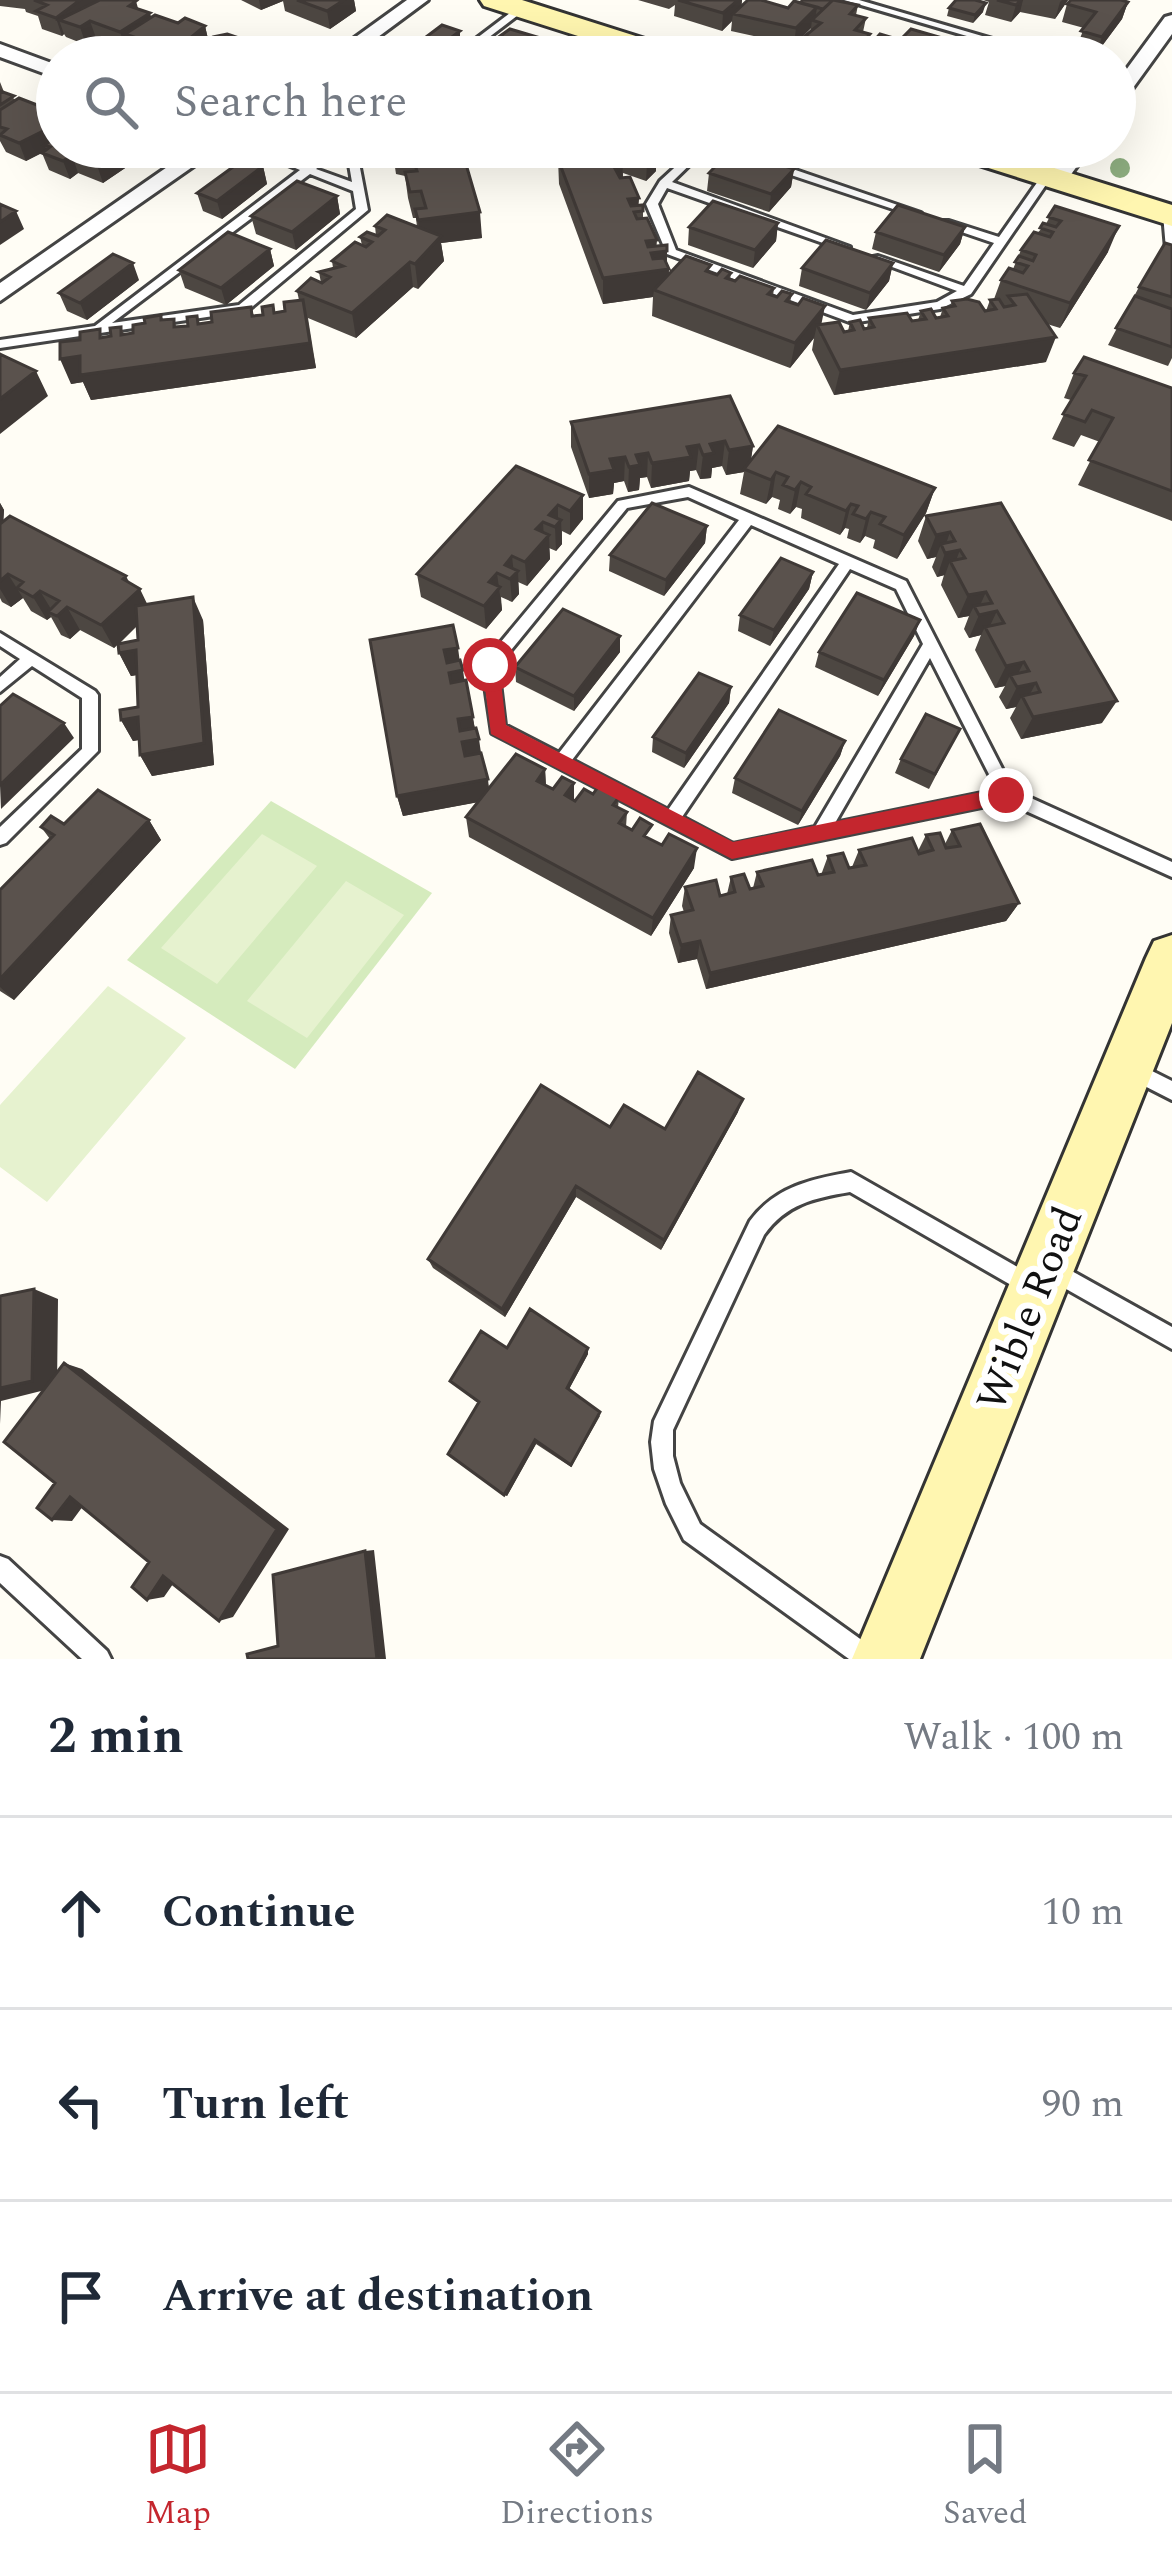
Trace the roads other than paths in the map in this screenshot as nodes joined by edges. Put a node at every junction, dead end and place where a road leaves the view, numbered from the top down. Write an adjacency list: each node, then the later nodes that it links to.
1 (419, 0): 7 (street)
2 (849, 0): 10 (lane)
3 (1162, 0): 4 (street)
4 (1172, 3)
5 (508, 4): 8 (lane); 9 (street)
6 (1172, 21): 12 (street)
7 (368, 36)
8 (477, 36)
9 (608, 36)
10 (975, 36)
11 (0, 50): 13 (street)
12 (1136, 62)
13 (36, 64)
14 (180, 168): 30 (street)
15 (303, 168): 22 (lane)
16 (311, 168): 22 (lane)
17 (355, 168): 25 (lane)
18 (680, 168): 24 (lane)
19 (780, 168): 27 (lane)
20 (1020, 168): 23 (street)
21 (1060, 168): 23 (street)
22 (308, 170): 25 (lane); 31 (lane)
23 (1051, 178): 26 (street); 27 (lane)
24 (664, 183): 29 (lane); 29 (lane)
25 (359, 189): 31 (lane)
26 (1170, 215): 28 (lane)
27 (1001, 242): 29 (lane)
28 (1172, 249)
29 (967, 291)
30 (0, 294)
31 (96, 330): 32 (lane)
32 (0, 344)
33 (748, 518): 34 (lane); 39 (lane); 39 (lane)
34 (848, 561): 36 (lane); 41 (lane)
35 (0, 639): 37 (lane)
36 (931, 646): 40 (lane); 42 (lane)
37 (31, 658): 38 (lane); 43 (lane)
38 (0, 686)
39 (561, 762): 41 (lane)
40 (1006, 795): 42 (lane); 44 (lane)
41 (671, 819): 42 (lane)
42 (820, 833)
43 (0, 838)
44 (1172, 870)
45 (1172, 958): 46 (street, Wible Road)
46 (1149, 1079): 47 (street, Wible Road)
47 (1041, 1277): 48 (lane); 51 (lane); 52 (street, Wible Road)
48 (1172, 1339)
49 (0, 1568): 50 (lane)
50 (99, 1659)
51 (869, 1659)
52 (886, 1659)

